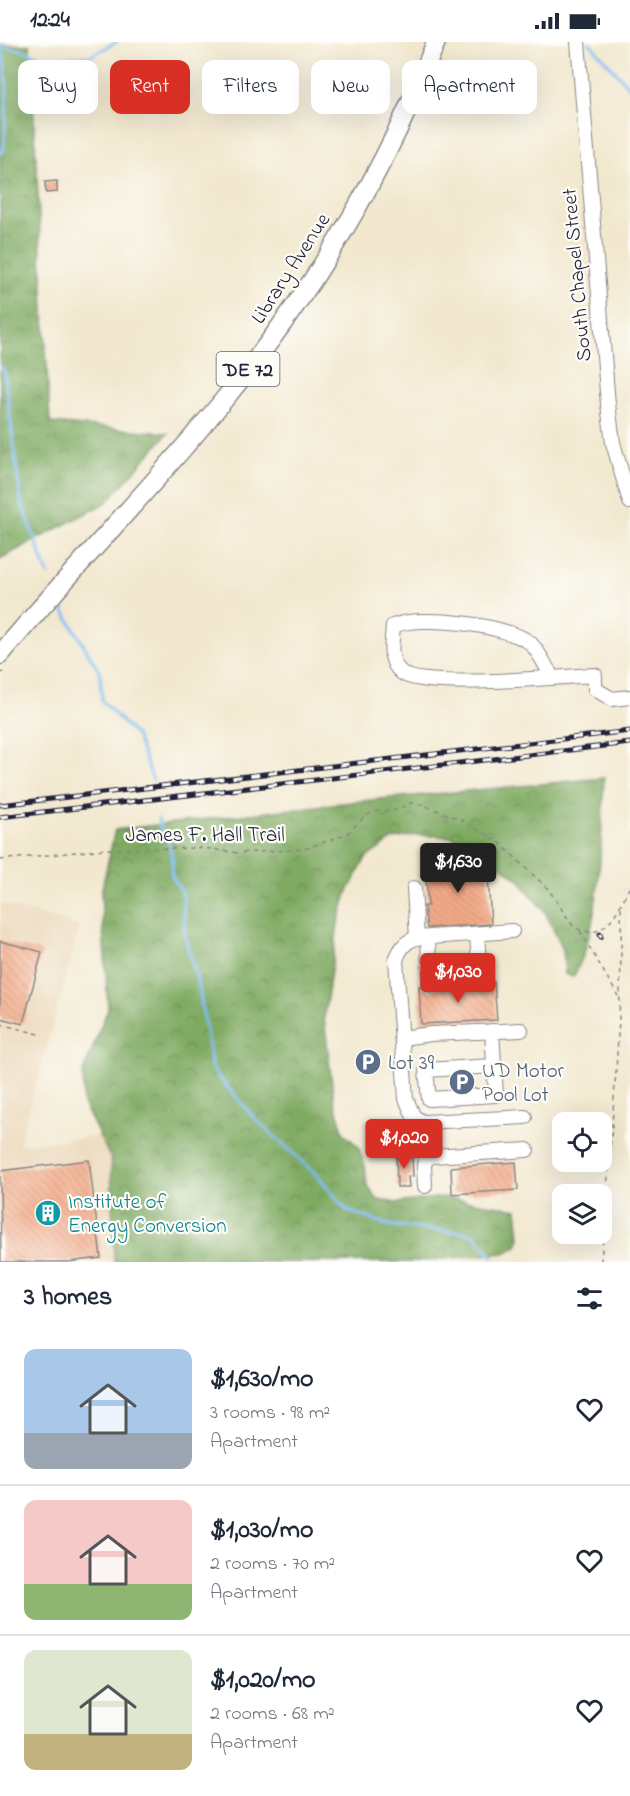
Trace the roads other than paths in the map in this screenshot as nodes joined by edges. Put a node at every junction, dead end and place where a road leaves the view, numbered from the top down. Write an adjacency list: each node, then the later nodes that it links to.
1 (436, 42): 4 (main road, Library Avenue / DE 72)
2 (578, 42): 3 (street, South Chapel Street)
3 (630, 502)
4 (0, 655)
5 (552, 677): 5 (street); 6 (street)
6 (630, 697)
7 (414, 888): 10 (street)
8 (512, 931): 9 (street)
9 (477, 934): 10 (street); 11 (street)
10 (423, 938): 12 (street); 15 (street)
11 (480, 979)
12 (430, 983)
13 (521, 1030): 14 (street)
14 (492, 1031): 15 (street); 16 (street)
15 (401, 1038): 17 (street)
16 (494, 1066): 16 (street)
17 (525, 1117)
18 (527, 1150): 19 (street)
19 (425, 1186)

